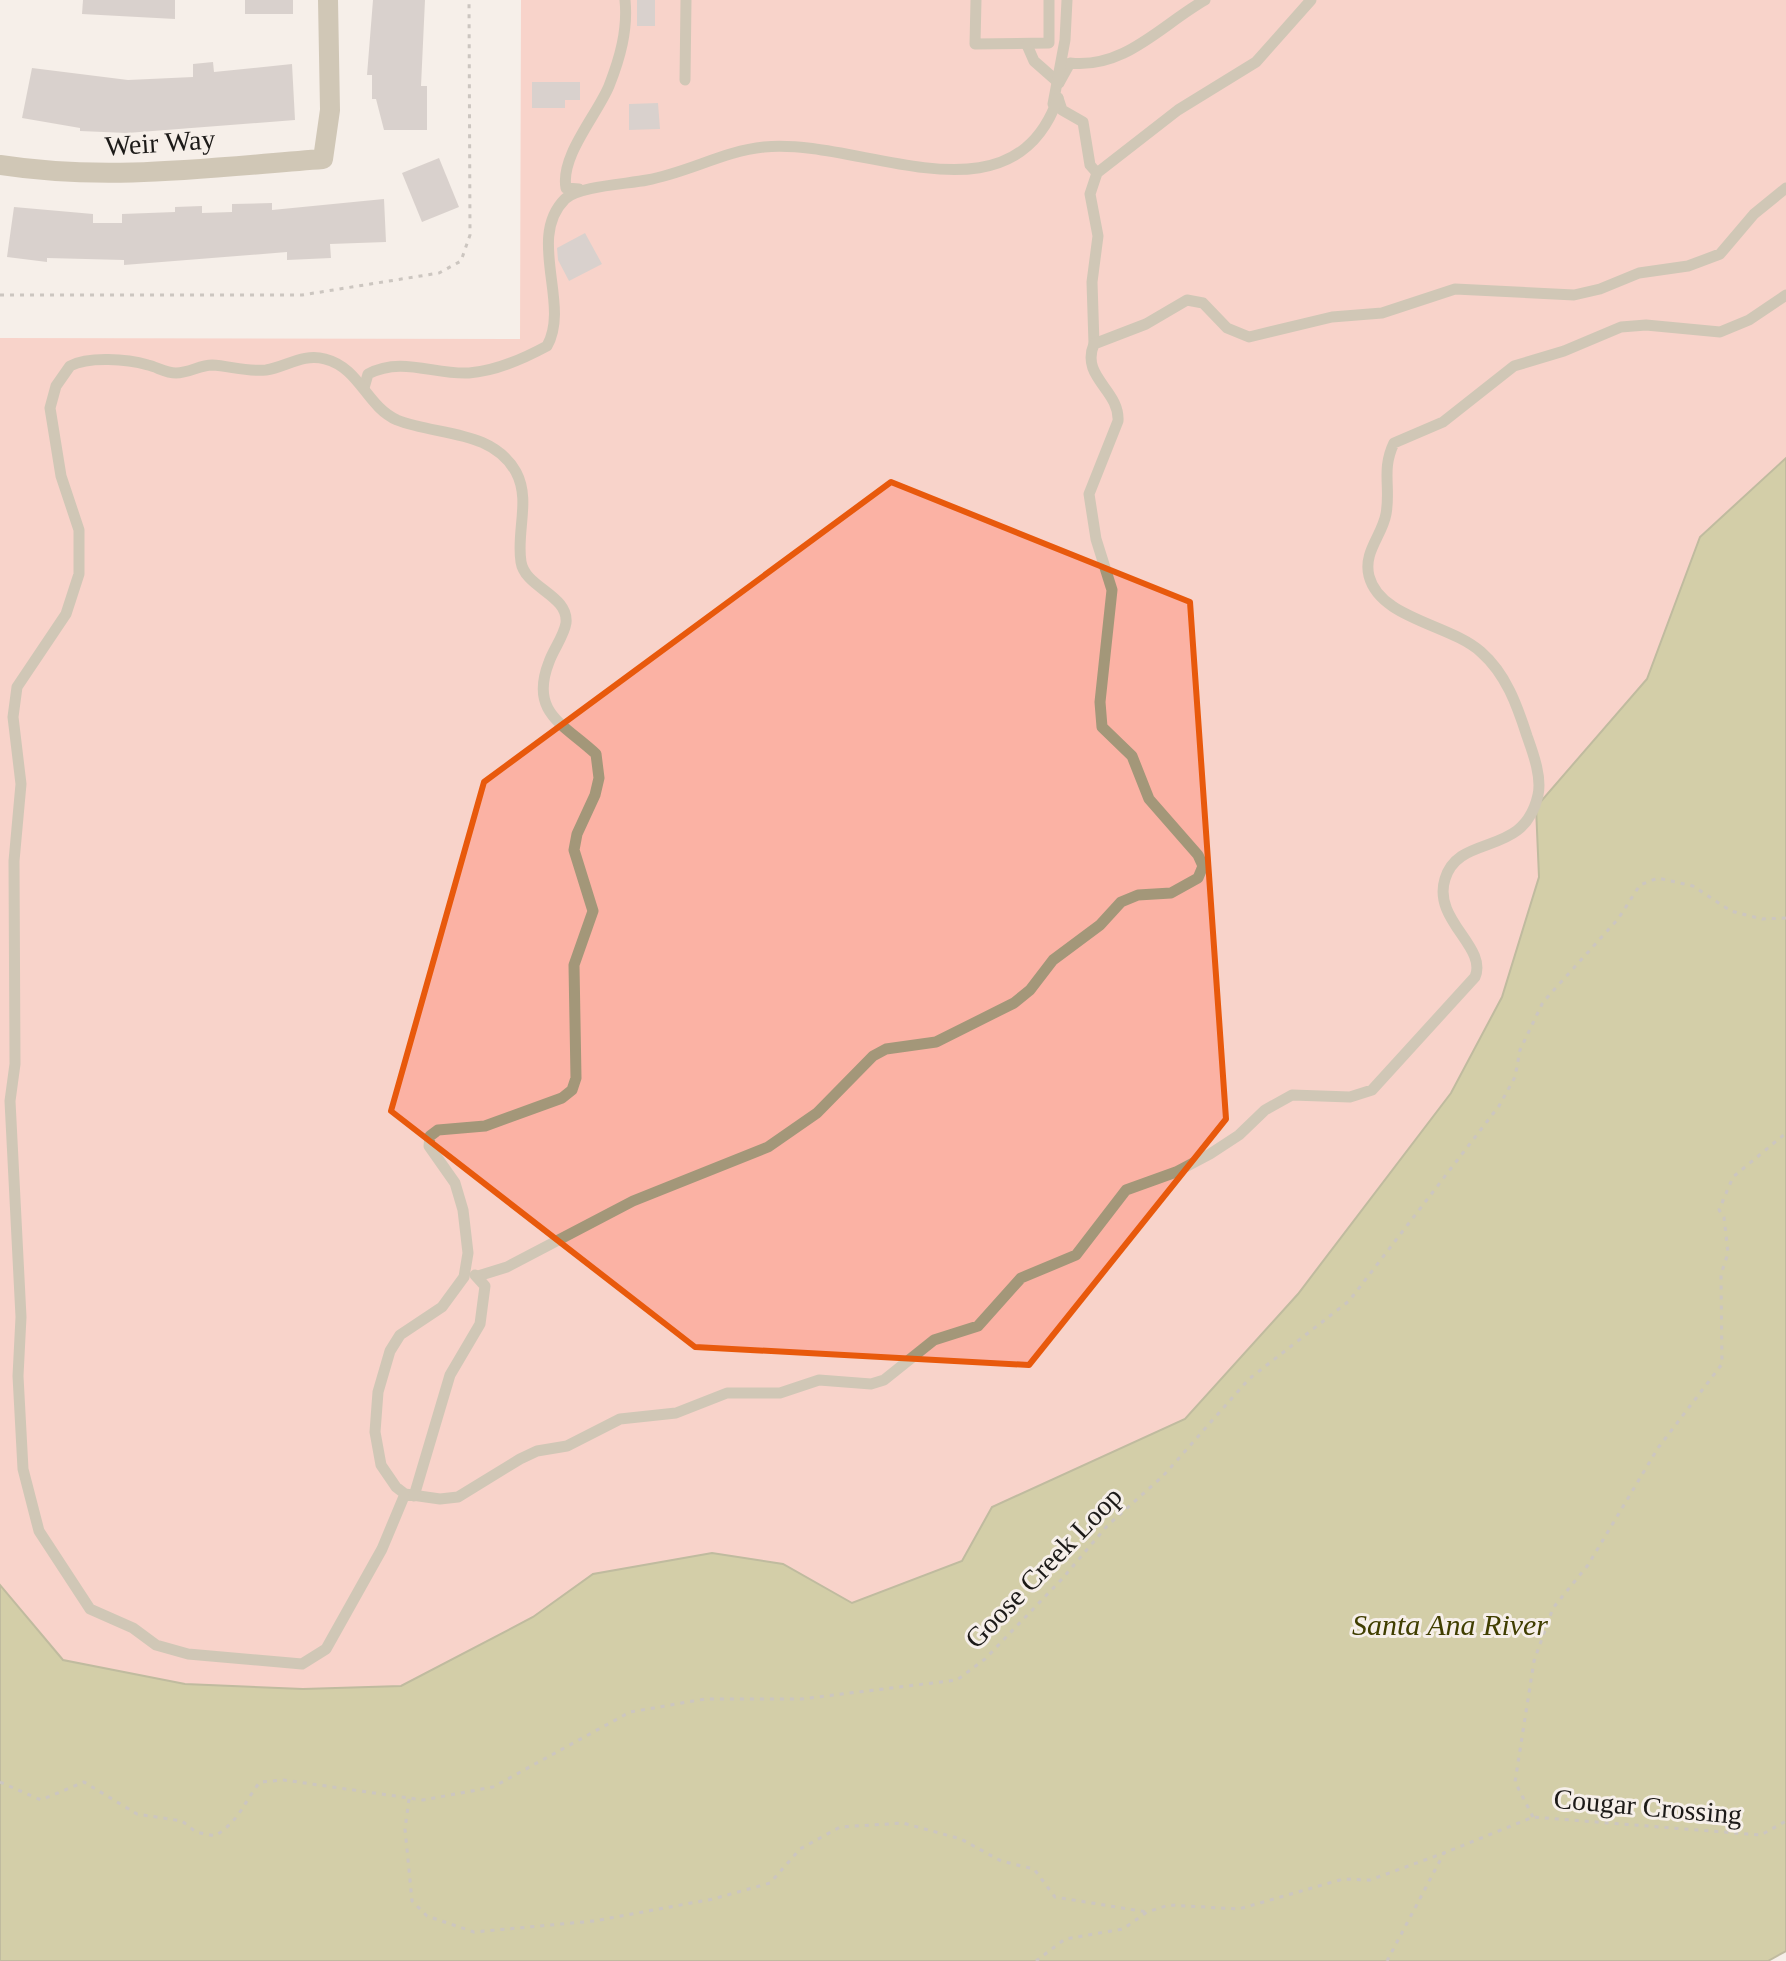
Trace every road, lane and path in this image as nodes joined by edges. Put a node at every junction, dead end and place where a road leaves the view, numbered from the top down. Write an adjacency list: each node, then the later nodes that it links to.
1 (328, 0): 15 (street, Weir Way)
2 (469, 0): 18 (path)
3 (625, 0): 13 (lane)
4 (686, 0): 12 (lane)
5 (976, 0): 10 (lane)
6 (1049, 0): 10 (lane)
7 (1067, 0): 11 (lane)
8 (1205, 0): 11 (lane)
9 (1311, 0): 16 (lane)
10 (1027, 45): 13 (lane)
11 (1065, 59): 13 (lane)
12 (685, 80)
13 (1058, 82): 14 (lane)
14 (1058, 98): 16 (lane); 21 (lane)
15 (0, 165)
16 (1097, 173): 20 (lane)
17 (1786, 188): 20 (lane)
18 (0, 295)
19 (1786, 295): 26 (lane)
20 (1094, 344): 25 (lane)
21 (364, 388): 24 (lane); 26 (lane)
22 (1786, 918): 28 (path, Goose Creek Loop)
23 (1786, 1133): 29 (path)
24 (465, 1269): 25 (lane); 26 (lane)
25 (478, 1276): 26 (lane)
26 (410, 1495)
27 (0, 1782): 28 (path, Goose Creek Loop)
28 (409, 1799): 32 (path)
29 (1533, 1817): 30 (path, Cougar Crossing); 31 (path)
30 (1786, 1821)
31 (1444, 1853): 32 (path); 34 (path)
32 (1147, 1912): 33 (path)
33 (1036, 1961)
34 (1387, 1961)

